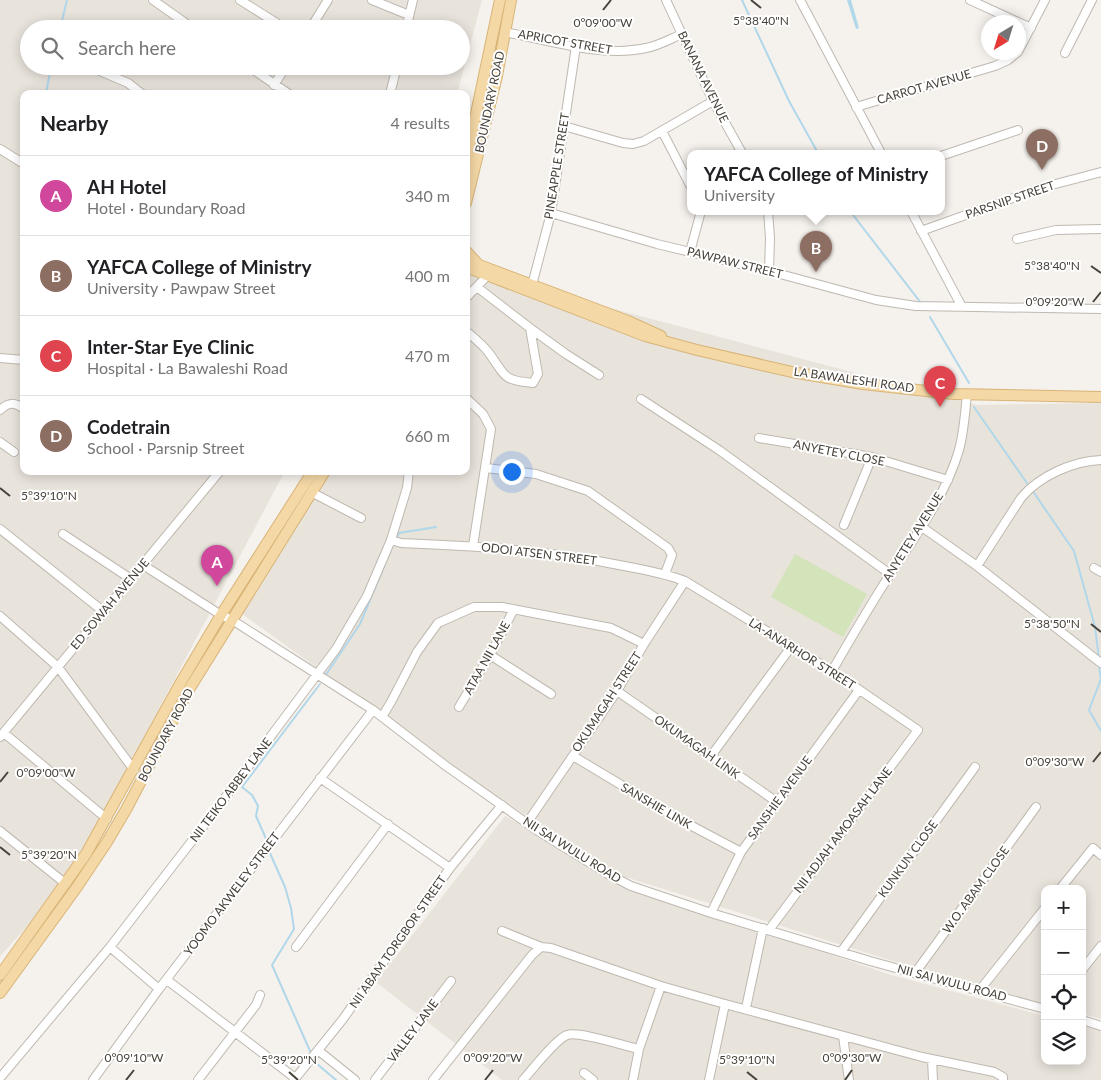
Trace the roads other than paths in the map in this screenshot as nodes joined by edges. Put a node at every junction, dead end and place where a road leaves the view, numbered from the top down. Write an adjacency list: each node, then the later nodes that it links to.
1 (153, 0): 14 (street)
2 (240, 0): 15 (street)
3 (328, 0): 16 (street)
4 (372, 0): 13 (street)
5 (413, 0): 13 (street)
6 (500, 0): 38 (main road, BOUNDARY ROAD)
7 (511, 0): 19 (main road, BOUNDARY ROAD)
8 (666, 0): 20 (street, BANANA AVENUE)
9 (800, 0): 34 (street)
10 (970, 0): 18 (street)
11 (1046, 0): 18 (street, CARROT AVENUE)
12 (1092, 0): 23 (street)
13 (409, 15): 17 (street)
14 (181, 20)
15 (272, 20)
16 (316, 20)
17 (408, 20)
18 (1031, 28): 21 (street, CARROT AVENUE)
19 (505, 32): 22 (street, APRICOT STREET); 46 (main road, BOUNDARY ROAD)
20 (682, 34): 22 (street, APRICOT STREET); 33 (street, BANANA AVENUE)
21 (1026, 37)
22 (576, 46): 35 (street, PINEAPPLE STREET)
23 (1065, 54)
24 (1008, 60): 34 (street, CARROT AVENUE)
25 (109, 75): 30 (street)
26 (260, 75): 29 (street)
27 (280, 75): 29 (street)
28 (394, 75): 32 (street)
29 (274, 85): 31 (street)
30 (137, 90)
31 (282, 90)
32 (391, 90)
33 (713, 100): 37 (street); 40 (street, BANANA AVENUE)
34 (856, 107): 41 (street)
35 (564, 126): 37 (street); 47 (street, PINEAPPLE STREET)
36 (1018, 130): 42 (street)
37 (662, 131): 45 (street)
38 (470, 141)
39 (0, 149): 43 (street)
40 (740, 150)
41 (878, 150)
42 (945, 155)
43 (20, 162)
44 (1101, 172): 52 (street, PARSNIP STREET)
45 (687, 179)
46 (470, 187)
47 (551, 213): 54 (street, PAWPAW STREET); 61 (street, PINEAPPLE STREET)
48 (700, 215): 54 (street)
49 (768, 215): 59 (street)
50 (913, 215): 52 (street)
51 (1101, 229): 53 (street)
52 (921, 231): 64 (street)
53 (1017, 239)
54 (690, 252): 59 (street, PAWPAW STREET)
55 (470, 256): 58 (main road)
56 (470, 263): 58 (main road, LA BAWALESHI ROAD)
57 (470, 268): 58 (main road, LA BAWALESHI ROAD)
58 (481, 270): 60 (main road); 61 (main road, LA BAWALESHI ROAD); 62 (street); 68 (main road, LA BAWALESHI ROAD)
59 (769, 271): 64 (street, PAWPAW STREET)
60 (470, 272)
61 (532, 285): 68 (main road, LA BAWALESHI ROAD)
62 (477, 287): 63 (street); 66 (street)
63 (470, 294)
64 (962, 307): 65 (street, PAWPAW STREET)
65 (1101, 309)
66 (530, 328): 67 (street); 71 (street)
67 (470, 335)
68 (670, 342): 72 (main road, LA BAWALESHI ROAD)
69 (0, 358): 70 (street)
70 (20, 360)
71 (599, 375)
72 (967, 394): 73 (main road, LA BAWALESHI ROAD); 88 (street, ANYETEY AVENUE)
73 (1101, 397)
74 (642, 399): 100 (street)
75 (470, 402): 83 (street)
76 (20, 406): 77 (street)
77 (0, 410)
78 (759, 438): 81 (street, ANYETEY CLOSE)
79 (0, 442): 80 (street)
80 (14, 452)
81 (872, 457): 88 (street, ANYETEY CLOSE); 91 (street)
82 (1101, 460): 98 (street)
83 (486, 468): 96 (street); 99 (street)
84 (217, 475): 97 (street, ED SOWAH AVENUE)
85 (318, 475): 105 (main road, BOUNDARY ROAD)
86 (319, 475): 89 (main road, BOUNDARY ROAD)
87 (409, 475): 95 (street, NII TEIKO ABBEY LANE)
88 (948, 480): 92 (street, ANYETEY AVENUE)
89 (313, 493): 90 (street); 107 (main road, BOUNDARY ROAD)
90 (361, 518)
91 (844, 525)
92 (922, 526): 98 (street); 100 (street, ANYETEY AVENUE)
93 (0, 529): 104 (street)
94 (63, 534): 101 (street)
95 (395, 541): 96 (street, ODOI ATSEN STREET); 114 (street, NII TEIKO ABBEY LANE)
96 (473, 546): 99 (street, ODOI ATSEN STREET)
97 (143, 565): 101 (street, ED SOWAH AVENUE); 105 (street, NII SAI WULU ROAD)
98 (977, 566): 111 (street)
99 (666, 574): 102 (street, ODOI ATSEN STREET)
100 (890, 574): 113 (street, ANYETEY AVENUE)
101 (131, 579): 104 (street, ED SOWAH AVENUE)
102 (686, 581): 108 (street, OKUMAGAH STREET); 109 (street, LA-ANARHOR STREET)
103 (514, 609): 108 (street); 110 (street, ATAA NII LANE); 120 (street)
104 (104, 612): 112 (street, ED SOWAH AVENUE)
105 (221, 615): 107 (street, NII SAI WULU ROAD); 126 (main road, BOUNDARY ROAD)
106 (0, 616): 112 (street)
107 (232, 620): 114 (street, NII SAI WULU ROAD); 157 (main road, BOUNDARY ROAD)
108 (644, 644): 116 (street, OKUMAGAH STREET)
109 (791, 647): 113 (street, LA-ANARHOR STREET); 124 (street)
110 (490, 655): 117 (street); 118 (street, ATAA NII LANE)
111 (1101, 663)
112 (58, 667): 122 (street, ED SOWAH AVENUE); 126 (street)
113 (832, 671): 115 (street, LA-ANARHOR STREET)
114 (317, 674): 119 (street, NII SAI WULU ROAD); 145 (street, NII TEIKO ABBEY LANE)
115 (859, 690): 121 (street, LA-ANARHOR STREET); 128 (street, SANSHIE AVENUE)
116 (617, 691): 123 (street, OKUMAGAH STREET); 124 (street, OKUMAGAH LINK)
117 (551, 694)
118 (459, 706)
119 (373, 710): 120 (street, NII SAI WULU ROAD); 127 (street, YOOMO AKWELEY STREET)
120 (382, 717): 129 (street, NII SAI WULU ROAD)
121 (918, 730): 142 (street, NII ADJAH AMOASAH LANE)
122 (2, 735): 131 (street)
123 (573, 756): 132 (street, OKUMAGAH STREET); 135 (street, SANSHIE LINK)
124 (712, 756): 128 (street, OKUMAGAH LINK)
125 (975, 767): 148 (street, KUNKUN CLOSE)
126 (134, 770): 131 (main road, BOUNDARY ROAD)
127 (320, 778): 133 (street); 152 (street, YOOMO AKWELEY STREET)
128 (777, 802): 135 (street, SANSHIE AVENUE)
129 (502, 805): 132 (street, NII SAI WULU ROAD); 137 (street, NII ABAM TORGBOR STREET)
130 (1036, 807): 150 (street, W.O. ABAM CLOSE)
131 (107, 819): 138 (main road, BOUNDARY ROAD)
132 (527, 823): 140 (street, NII SAI WULU ROAD)
133 (388, 824): 137 (street); 146 (street)
134 (0, 831): 138 (street)
135 (741, 852): 140 (street, SANSHIE AVENUE)
136 (1101, 855): 139 (street)
137 (450, 868): 167 (street, NII ABAM TORGBOR STREET)
138 (66, 884): 151 (main road, BOUNDARY ROAD)
139 (1063, 885)
140 (711, 913): 142 (street, NII SAI WULU ROAD)
141 (1041, 913): 156 (street)
142 (766, 929): 148 (street, NII SAI WULU ROAD); 160 (street)
143 (502, 931): 147 (street)
144 (1101, 946): 149 (street)
145 (110, 947): 155 (street); 170 (street, NII TEIKO ABBEY LANE)
146 (296, 947)
147 (542, 947): 154 (street); 176 (street)
148 (841, 952): 150 (street, NII SAI WULU ROAD)
149 (1086, 965)
150 (915, 973): 156 (street, NII SAI WULU ROAD)
151 (0, 975)
152 (167, 980): 155 (street, YOOMO AKWELEY STREET); 164 (street)
153 (450, 981): 175 (street, VALLEY LANE)
154 (661, 986): 159 (street); 166 (street)
155 (159, 989): 172 (street, YOOMO AKWELEY STREET)
156 (979, 991): 161 (street, NII SAI WULU ROAD)
157 (0, 994)
158 (260, 996): 164 (street)
159 (725, 1004): 160 (street); 180 (street)
160 (746, 1008): 165 (street)
161 (1041, 1008)
162 (1086, 1021): 163 (street)
163 (1101, 1026)
164 (235, 1033): 171 (street); 173 (street)
165 (842, 1036): 168 (street); 181 (street)
166 (639, 1049): 177 (street); 179 (street)
167 (318, 1051): 171 (street, NII ABAM TORGBOR STREET); 174 (street)
168 (932, 1059): 182 (street); 183 (street)
169 (584, 1073): 178 (street)
170 (0, 1078)
171 (294, 1079)
172 (93, 1080)
173 (198, 1080)
174 (355, 1080)
175 (375, 1080)
176 (434, 1080)
177 (523, 1080)
178 (594, 1080)
179 (633, 1080)
180 (710, 1080)
181 (849, 1080)
182 (933, 1080)
183 (1003, 1080)

